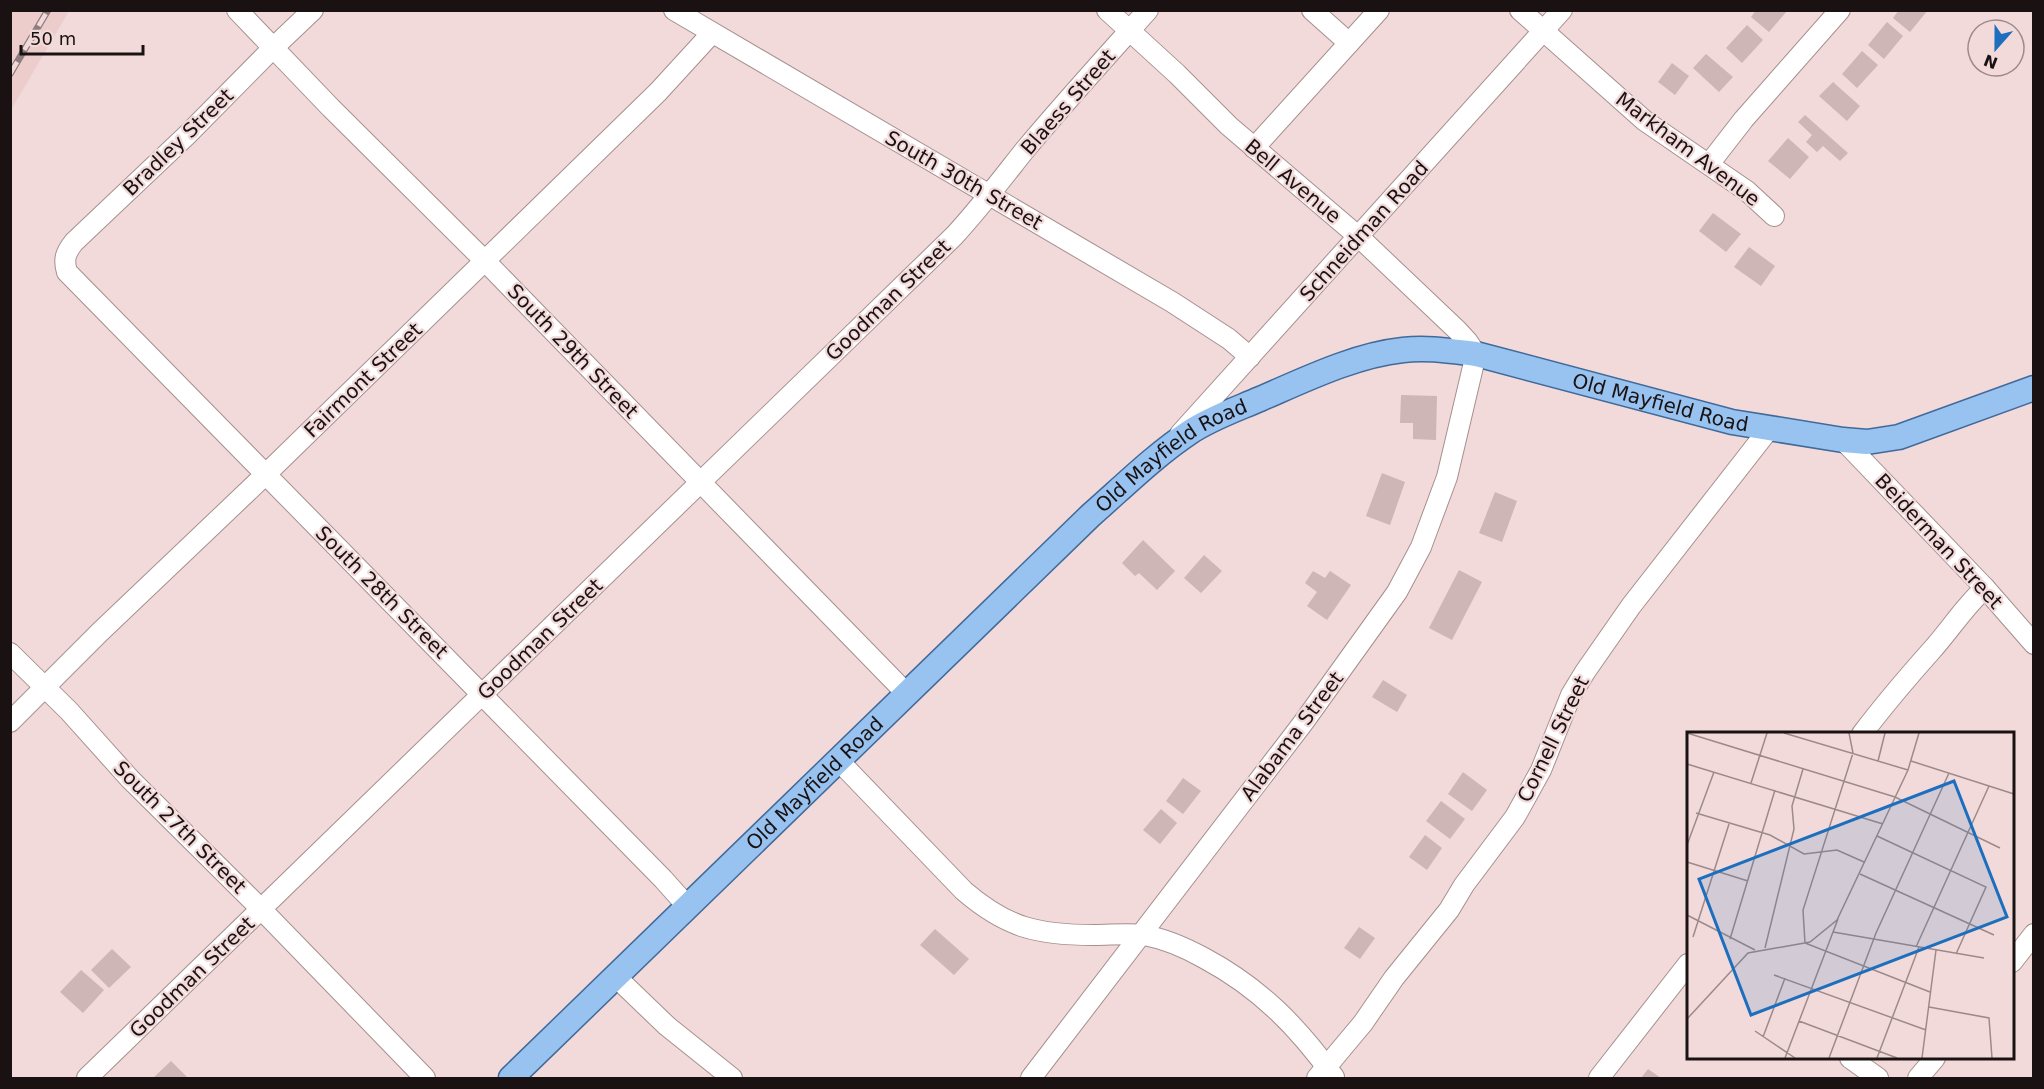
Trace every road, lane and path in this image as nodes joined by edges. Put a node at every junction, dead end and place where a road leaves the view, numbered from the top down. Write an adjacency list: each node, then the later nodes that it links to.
1 (237, 10): 15 (street, South 29th Street)
2 (313, 10): 15 (street, Bradley Street)
3 (1107, 10): 11 (street, Bell Avenue)
4 (1148, 10): 11 (street, Blaess Street)
5 (1312, 10): 14 (street)
6 (1379, 10): 14 (street)
7 (1520, 10): 12 (street, Markham Avenue)
8 (1562, 10): 12 (street, Schneidman Road)
9 (1840, 10): 17 (street)
10 (686, 14): 13 (street, South 30th Street)
11 (1130, 31): 16 (street, Bell Avenue); 18 (street, Blaess Street)
12 (1544, 32): 17 (street, Markham Avenue); 20 (street, Schneidman Road)
13 (712, 33): 18 (street, South 30th Street); 21 (street, Fairmont Street)
14 (1349, 44): 16 (street)
15 (273, 48): 21 (street, South 29th Street); 22 (street, Bradley Street)
16 (1254, 148): 20 (street, Bell Avenue)
17 (1709, 164): 19 (street, Markham Avenue)
18 (990, 196): 24 (street, South 30th Street); 30 (street, Goodman Street)
19 (1774, 216)
20 (1359, 237): 23 (street, Bell Avenue); 24 (street, Schneidman Road)
21 (484, 260): 29 (street, Fairmont Street); 30 (street, South 29th Street)
22 (73, 280): 29 (street, South 28th Street)
23 (1476, 354): 26 (main road, Old Mayfield Road); 28 (main road, Old Mayfield Road); 43 (street, Alabama Street)
24 (1251, 357): 28 (street, Schneidman Road)
25 (2034, 387): 27 (main road, Old Mayfield Road)
26 (1769, 429): 27 (main road, Old Mayfield Road); 49 (street, Cornell Street)
27 (1843, 440): 31 (street, Beiderman Street)
28 (1166, 450): 36 (main road, Old Mayfield Road)
29 (267, 474): 34 (street, Fairmont Street); 35 (street, South 28th Street)
30 (700, 483): 35 (street, Goodman Street); 36 (street, South 29th Street)
31 (1985, 588): 32 (street, Beiderman Street); 38 (street)
32 (2034, 644)
33 (10, 653): 34 (street, South 27th Street)
34 (44, 688): 37 (street, Fairmont Street); 41 (street, South 27th Street)
35 (483, 694): 40 (street, South 28th Street); 41 (street, Goodman Street)
36 (907, 694): 39 (main road, Old Mayfield Road)
37 (10, 722)
38 (1864, 732)
39 (839, 761): 40 (main road, Old Mayfield Road); 43 (street)
40 (688, 907): 46 (main road, Old Mayfield Road)
41 (262, 910): 50 (street, Goodman Street); 51 (street, South 27th Street)
42 (2034, 934): 44 (street)
43 (1142, 935): 49 (street); 54 (street, Alabama Street)
44 (2014, 961)
45 (1687, 967): 55 (street)
46 (616, 978): 52 (main road, Old Mayfield Road); 53 (street)
47 (1851, 1059): 56 (street)
48 (1934, 1059): 57 (street)
49 (1326, 1075)
50 (87, 1078)
51 (425, 1078)
52 (511, 1078)
53 (732, 1078)
54 (1031, 1078)
55 (1599, 1078)
56 (1878, 1078)
57 (1918, 1078)

